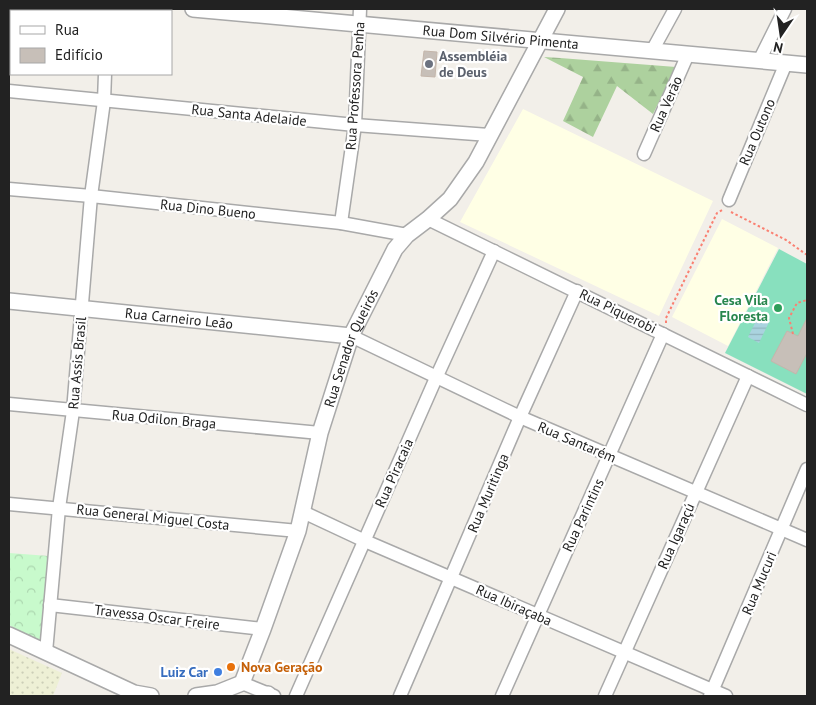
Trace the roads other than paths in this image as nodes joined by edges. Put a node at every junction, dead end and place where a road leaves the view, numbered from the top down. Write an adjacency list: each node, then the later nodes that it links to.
1 (193, 9): 6 (street, Rua Dom Silvério Pimenta)
2 (360, 9): 6 (street, Rua Professora Penha)
3 (557, 9): 7 (street, Rua Senador Queirós)
4 (675, 9): 8 (street)
5 (785, 9): 10 (street)
6 (358, 24): 7 (street, Rua Dom Silvério Pimenta); 16 (street, Rua Professora Penha)
7 (540, 41): 8 (street, Rua Dom Silvério Pimenta); 17 (street, Rua Senador Queirós)
8 (652, 51): 9 (street, Rua Dom Silvério Pimenta)
9 (688, 54): 10 (street, Rua Dom Silvério Pimenta); 18 (street, Rua Verão)
10 (760, 61): 11 (street, Rua Dom Silvério Pimenta)
11 (786, 64): 12 (street, Rua Dom Silvério Pimenta); 21 (street, Rua Outono)
12 (807, 65)
13 (105, 75): 15 (street, Rua Assis Brasil)
14 (9, 91): 15 (street, Rua Santa Adelaide)
15 (104, 100): 16 (street, Rua Santa Adelaide); 20 (street, Rua Assis Brasil)
16 (355, 125): 17 (street, Rua Santa Adelaide); 23 (street, Rua Professora Penha)
17 (489, 135): 22 (street, Rua Senador Queirós)
18 (644, 154)
19 (9, 189): 20 (street, Rua Dino Bueno)
20 (91, 196): 23 (street, Rua Dino Bueno); 28 (street, Rua Assis Brasil)
21 (729, 200)
22 (428, 219): 24 (street, Rua Senador Queirós); 25 (street, Rua Piquerobi)
23 (341, 223): 24 (street, Rua Dino Bueno)
24 (407, 235): 30 (street, Rua Senador Queirós)
25 (494, 251): 26 (street, Rua Piquerobi); 32 (street, Rua Piracaia)
26 (577, 291): 29 (street, Rua Piquerobi); 36 (street, Rua Muritinga)
27 (9, 302): 28 (street, Rua Carneiro Leão)
28 (82, 308): 30 (street, Rua Carneiro Leão); 35 (street, Rua Assis Brasil)
29 (663, 334): 31 (street, Rua Piquerobi); 38 (street, Rua Parintins)
30 (351, 336): 32 (street, Rua Santarém); 37 (street, Rua Senador Queirós)
31 (748, 376): 34 (street, Rua Piquerobi); 40 (street, Rua Igaraçú)
32 (436, 378): 36 (street, Rua Santarém); 47 (street, Rua Piracaia)
33 (9, 404): 35 (street, Rua Odilon Braga)
34 (807, 405)
35 (73, 411): 37 (street, Rua Odilon Braga); 42 (street, Rua Assis Brasil)
36 (520, 417): 38 (street, Rua Santarém); 48 (street, Rua Muritinga)
37 (320, 434): 43 (street, Rua Senador Queirós)
38 (610, 456): 40 (street, Rua Santarém); 50 (street, Rua Parintins)
39 (807, 469): 44 (street, Rua Mucuri)
40 (695, 492): 44 (street, Rua Santarém); 54 (street, Rua Igaraçú)
41 (9, 504): 42 (street, Rua General Miguel Costa)
42 (59, 508): 45 (street, Rua General Miguel Costa); 49 (street, Rua Assis Brasil)
43 (302, 512): 45 (street, Rua Senador Queirós); 47 (street, Rua Ibiraçaba)
44 (782, 529): 46 (street, Rua Santarém); 56 (street, Rua Mucuri)
45 (298, 531): 51 (street, Rua Senador Queirós)
46 (807, 540)
47 (365, 541): 48 (street, Rua Ibiraçaba); 60 (street, Rua Piracaia)
48 (451, 578): 50 (street, Rua Ibiraçaba); 61 (street, Rua Muritinga)
49 (50, 604): 51 (street, Travessa Oscar Freire); 53 (street, Rua Assis Brasil)
50 (537, 616): 54 (street, Rua Ibiraçaba); 62 (street, Rua Parintins)
51 (263, 629): 55 (street, Rua Senador Queirós)
52 (9, 635): 53 (street)
53 (46, 652): 58 (street)
54 (624, 652): 56 (street, Rua Ibiraçaba); 63 (street, Rua Igaraçú)
55 (242, 683): 57 (street); 59 (street)
56 (711, 693): 64 (street, Rua Ibiraçaba)
57 (270, 695)
58 (151, 696)
59 (196, 696)
60 (296, 696)
61 (400, 696)
62 (502, 696)
63 (605, 696)
64 (726, 696)

